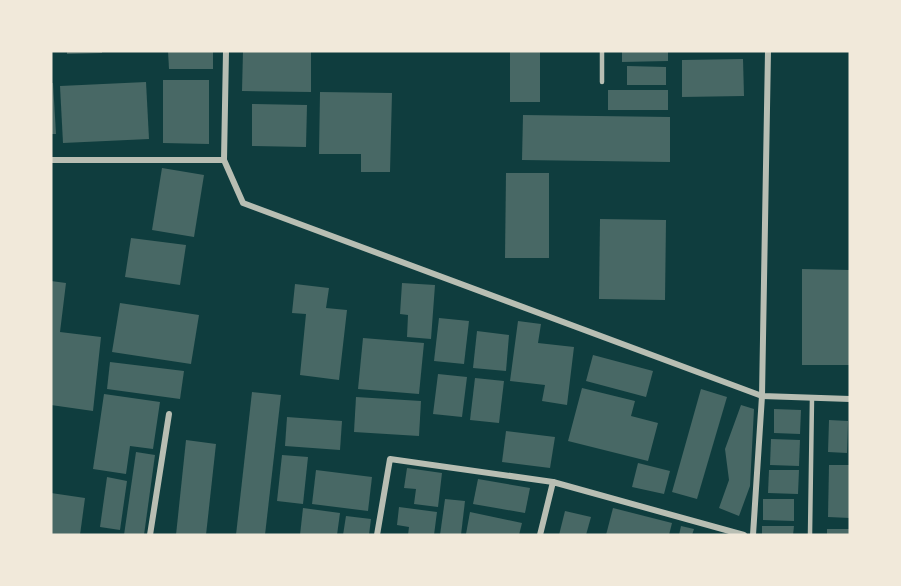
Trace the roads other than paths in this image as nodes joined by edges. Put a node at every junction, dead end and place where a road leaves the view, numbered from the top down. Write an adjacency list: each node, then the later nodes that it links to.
1 (226, 51): 6 (street)
2 (602, 51): 4 (lane)
3 (768, 51): 7 (street)
4 (602, 81)
5 (51, 160): 6 (street)
6 (224, 160): 7 (street)
7 (762, 396): 8 (street); 16 (street)
8 (812, 398): 9 (street); 17 (lane)
9 (850, 399)
10 (169, 414): 12 (street)
11 (553, 482): 13 (street); 14 (street); 15 (street)
12 (150, 535)
13 (377, 535)
14 (540, 535)
15 (744, 535)
16 (753, 535)
17 (810, 535)

